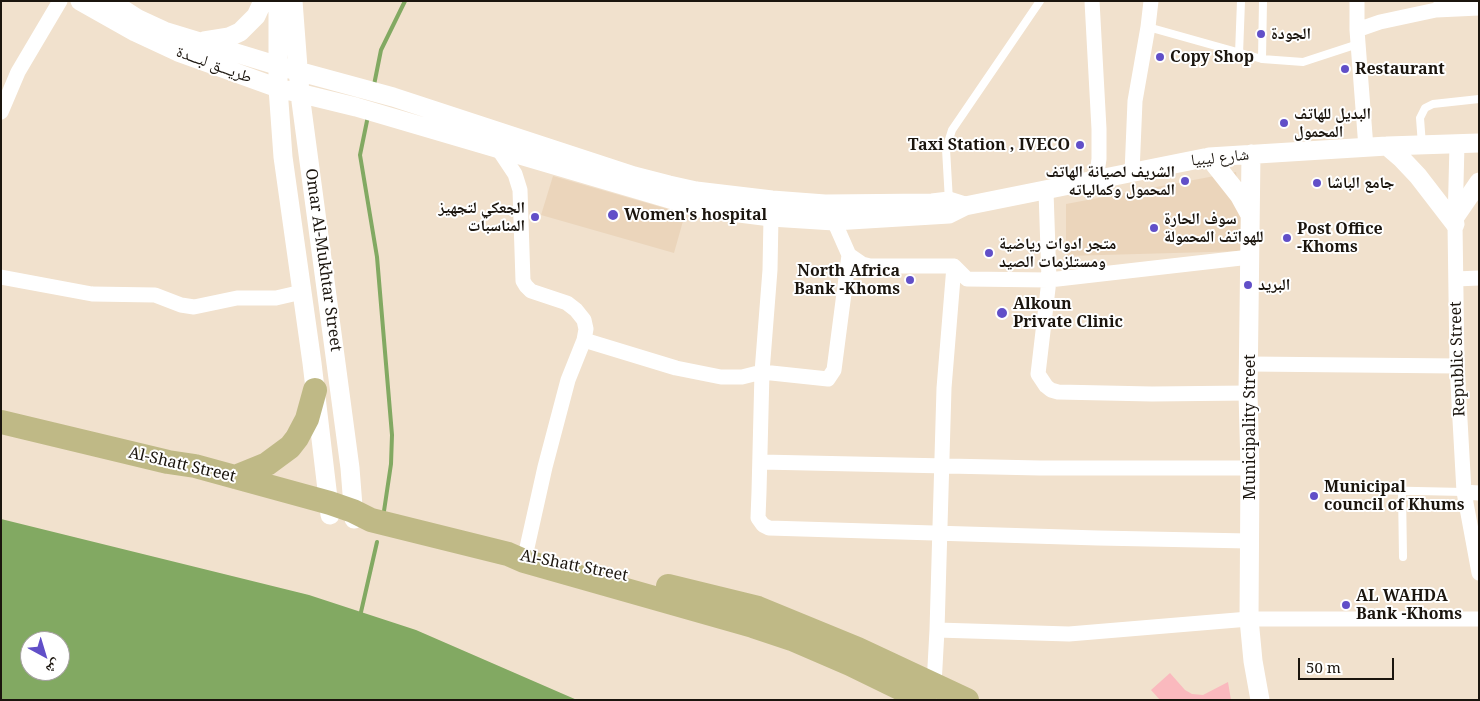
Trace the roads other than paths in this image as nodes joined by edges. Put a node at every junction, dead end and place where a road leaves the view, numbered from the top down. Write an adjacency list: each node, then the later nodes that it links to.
1 (60, 1): 25 (street)
2 (80, 1): 22 (street, طريـــق لبـــدة)
3 (110, 1): 17 (street, طريـــق لبـــدة)
4 (263, 1): 17 (street)
5 (278, 1): 20 (street, Omar Al-Mukhtar Street)
6 (293, 1): 21 (street, Omar Al-Mukhtar Street)
7 (1040, 1): 38 (lane)
8 (1092, 1): 35 (street)
9 (1151, 1): 15 (street)
10 (1241, 1): 18 (lane)
11 (1263, 1): 19 (lane)
12 (1357, 1): 16 (street)
13 (1442, 6): 14 (street); 16 (street)
14 (1479, 8)
15 (1148, 27): 18 (lane); 34 (street)
16 (1358, 37): 19 (lane); 30 (street)
17 (197, 42): 20 (street, طريـــق لبـــدة)
18 (1239, 54): 19 (lane)
19 (1262, 59)
20 (279, 66): 21 (street, طريـــق لبـــدة); 22 (street, Omar Al-Mukhtar Street)
21 (299, 72): 23 (street, Omar Al-Mukhtar Street); 38 (street, طريـــق لبـــدة)
22 (278, 88): 23 (street, طريـــق لبـــدة); 50 (street, Omar Al-Mukhtar Street)
23 (300, 94): 31 (street, طريـــق لبـــدة); 67 (street, Omar Al-Mukhtar Street)
24 (1479, 99): 28 (lane)
25 (1, 112)
26 (1479, 143): 27 (street, شارع ليبيا)
27 (1456, 144): 28 (street, شارع ليبيا); 41 (street, Republic Street)
28 (1422, 145): 29 (street, شارع ليبيا)
29 (1387, 146): 30 (street, شارع ليبيا); 41 (street)
30 (1366, 148): 32 (street, شارع ليبيا)
31 (499, 150): 39 (street, طريـــق لبـــدة); 51 (street)
32 (1251, 154): 33 (street, شارع ليبيا); 40 (street, Municipality Street)
33 (1209, 157): 34 (street, شارع ليبيا); 40 (street)
34 (1132, 173): 35 (street, شارع ليبيا)
35 (1096, 180): 37 (street, شارع ليبيا)
36 (1476, 188): 41 (street)
37 (1046, 191): 38 (street, شارع ليبيا); 49 (street)
38 (954, 207): 42 (street, طريـــق لبـــدة)
39 (771, 217): 42 (street, طريـــق لبـــدة); 54 (street)
40 (1251, 217): 44 (street, Municipality Street)
41 (1455, 220): 48 (street, Republic Street)
42 (834, 221): 43 (street)
43 (849, 256): 45 (street); 54 (street)
44 (1250, 257): 49 (street); 52 (street, Municipality Street)
45 (954, 266): 49 (street); 60 (street)
46 (1, 277): 50 (street)
47 (1479, 278): 48 (street)
48 (1456, 279): 53 (street, Republic Street)
49 (1049, 280): 56 (street)
50 (302, 292): 55 (street, Omar Al-Mukhtar Street)
51 (584, 340): 54 (street); 70 (street)
52 (1249, 364): 53 (street); 56 (street, Municipality Street)
53 (1457, 366): 65 (street, Republic Street)
54 (762, 372): 59 (street)
55 (315, 390): 62 (main road); 66 (street, Omar Al-Mukhtar Street)
56 (1248, 393): 61 (street, Municipality Street)
57 (1, 422): 62 (main road, Al-Shatt Street)
58 (1, 438): 66 (main road, Al-Shatt Street)
59 (760, 462): 60 (street); 68 (street)
60 (940, 466): 61 (street); 68 (street)
61 (1250, 468): 69 (street, Municipality Street)
62 (235, 477): 66 (main road, Al-Shatt Street)
63 (1370, 490): 64 (lane)
64 (1402, 491): 65 (lane); 71 (lane)
65 (1471, 493): 72 (street, Republic Street)
66 (330, 509): 67 (main road, Al-Shatt Street)
67 (359, 516): 70 (main road, Al-Shatt Street)
68 (940, 533): 69 (street); 75 (street)
69 (1250, 541): 74 (street, Municipality Street)
70 (520, 556): 76 (main road, Al-Shatt Street)
71 (1403, 557)
72 (1479, 573)
73 (1479, 619): 74 (street)
74 (1249, 620): 75 (street); 78 (street, Municipality Street)
75 (937, 630): 76 (street)
76 (929, 692): 77 (main road, Al-Shatt Street)
77 (967, 700)
78 (1260, 700)

